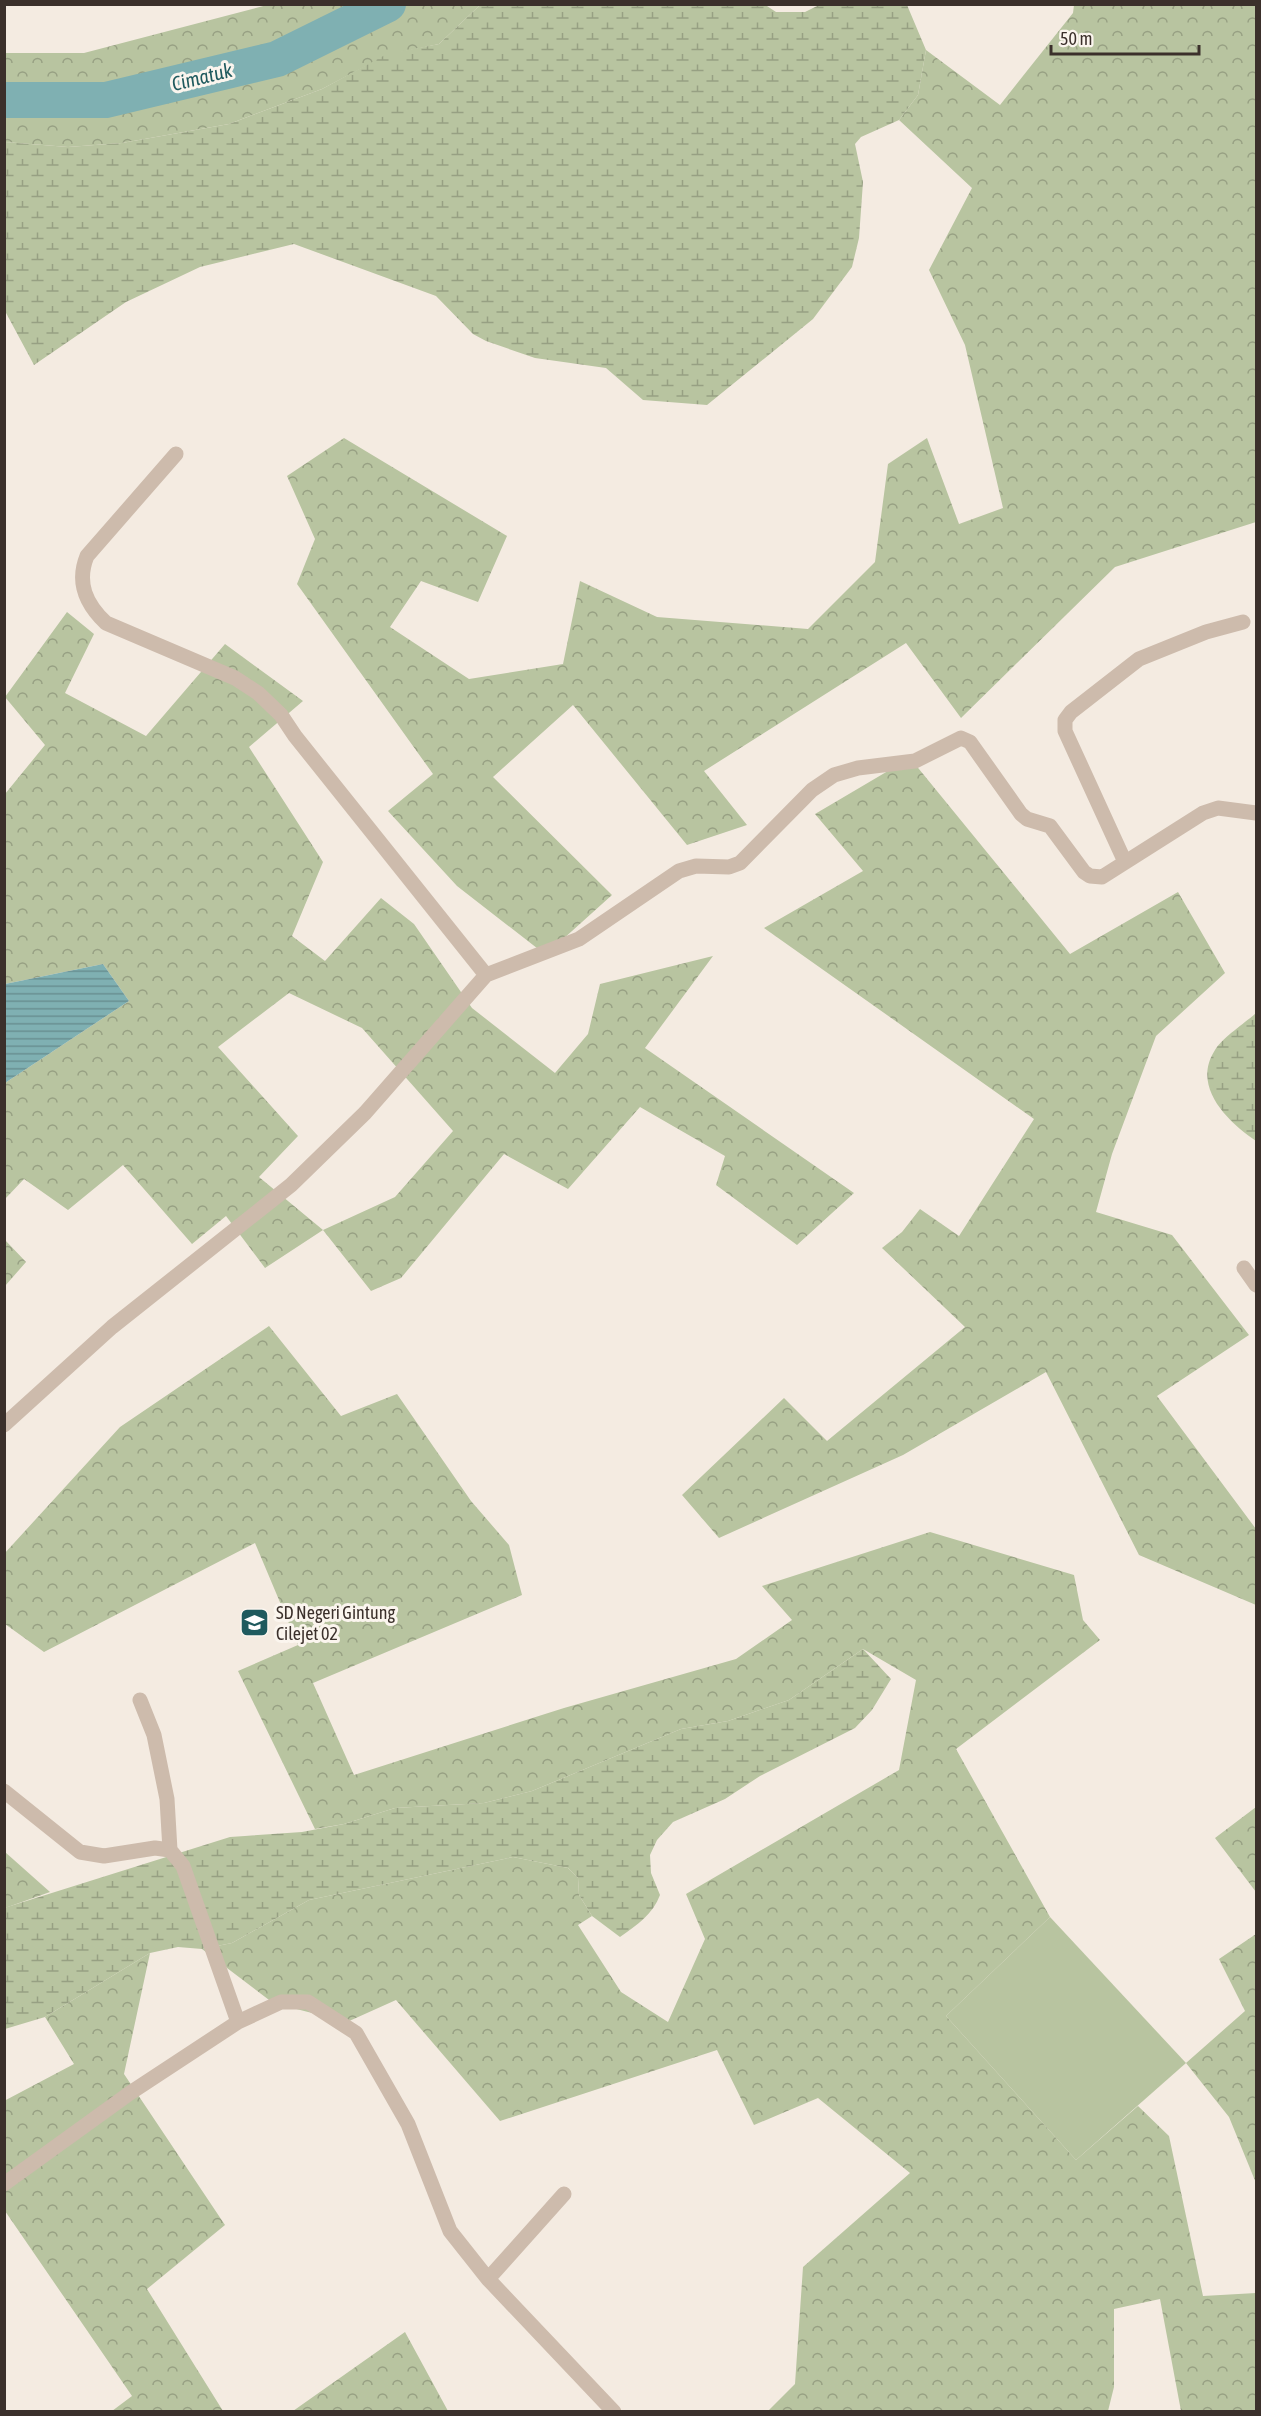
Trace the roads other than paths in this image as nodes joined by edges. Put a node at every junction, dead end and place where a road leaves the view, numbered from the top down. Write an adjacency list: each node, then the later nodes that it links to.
1 (176, 454): 5 (street)
2 (1243, 622): 4 (street)
3 (1257, 813): 4 (street)
4 (1125, 862): 5 (street)
5 (486, 975): 8 (street)
6 (1244, 1268): 7 (street)
7 (1257, 1285)
8 (4, 1425)
9 (140, 1700): 11 (street)
10 (4, 1791): 11 (street)
11 (170, 1850): 12 (street)
12 (238, 2022): 13 (street); 15 (street)
13 (4, 2184)
14 (564, 2194): 15 (street)
15 (488, 2279): 16 (street)
16 (614, 2412)

